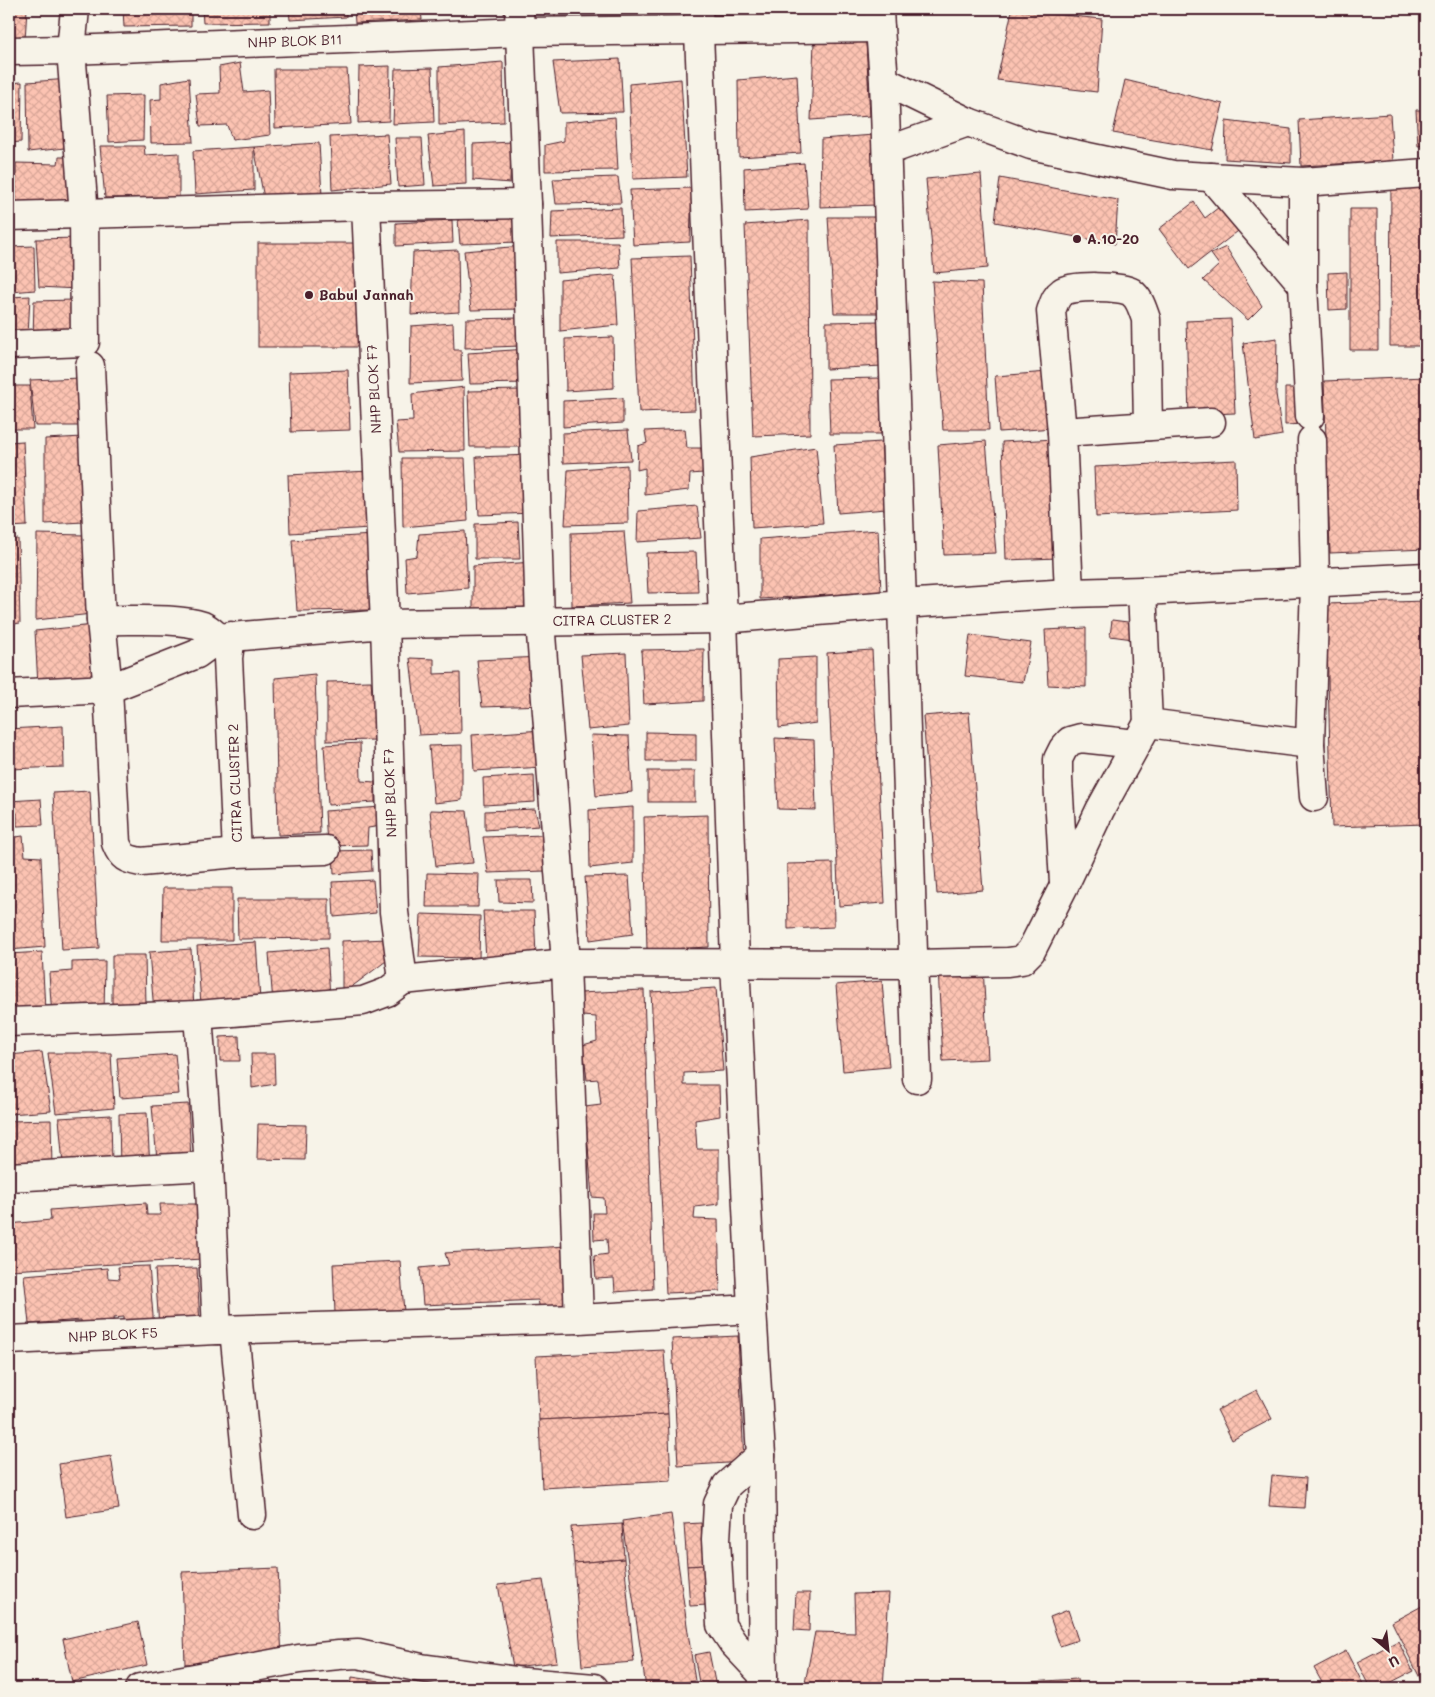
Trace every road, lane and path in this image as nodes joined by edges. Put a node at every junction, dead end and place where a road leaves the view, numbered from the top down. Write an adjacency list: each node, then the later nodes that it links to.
1 (74, 9): 5 (street, CITRA CLUSTER 2)
2 (880, 18): 3 (street, NHP BLOK B11); 7 (street)
3 (699, 19): 4 (street, NHP BLOK B11); 28 (street)
4 (519, 21): 5 (street, NHP BLOK B11); 13 (street)
5 (71, 50): 6 (street, NHP BLOK B11); 15 (street, CITRA CLUSTER 2)
6 (9, 51)
7 (884, 81): 8 (street); 9 (street)
8 (968, 122): 9 (street); 11 (street)
9 (887, 151): 27 (street)
10 (1426, 173): 12 (street)
11 (1210, 177): 12 (street); 17 (street)
12 (1303, 182): 17 (street)
13 (527, 204): 14 (street); 30 (street)
14 (366, 206): 15 (street); 31 (street, NHP BLOK F7)
15 (84, 214): 16 (street); 19 (street, CITRA CLUSTER 2)
16 (9, 216)
17 (1303, 285): 24 (street)
18 (9, 345): 19 (street)
19 (88, 354): 29 (street, CITRA CLUSTER 2)
20 (1211, 422): 21 (street)
21 (1148, 426): 22 (street); 22 (street)
22 (1062, 432): 26 (street)
23 (1426, 577): 24 (street, CITRA CLUSTER 2)
24 (1315, 583): 25 (street, CITRA CLUSTER 2); 36 (street)
25 (1142, 591): 26 (street, CITRA CLUSTER 2); 35 (street)
26 (1069, 593): 27 (street, CITRA CLUSTER 2)
27 (902, 604): 28 (street, CITRA CLUSTER 2); 43 (street)
28 (723, 619): 30 (street, CITRA CLUSTER 2); 41 (street)
29 (102, 620): 32 (street); 33 (street, CITRA CLUSTER 2)
30 (540, 621): 31 (street, CITRA CLUSTER 2); 42 (street)
31 (385, 624): 32 (street, CITRA CLUSTER 2); 44 (street, NHP BLOK F7)
32 (225, 637): 33 (street); 39 (street, CITRA CLUSTER 2)
33 (108, 689): 34 (street); 39 (street, CITRA CLUSTER 2)
34 (9, 694)
35 (1142, 734): 36 (street); 40 (street); 40 (street)
36 (1310, 744): 37 (street)
37 (1314, 797)
38 (326, 850): 39 (street)
39 (238, 853)
40 (1064, 886): 43 (street)
41 (734, 962): 42 (street); 43 (street); 50 (street)
42 (566, 963): 44 (street); 51 (street)
43 (913, 964): 47 (street)
44 (403, 980): 45 (street)
45 (198, 1015): 46 (street); 48 (street)
46 (9, 1022)
47 (917, 1079)
48 (209, 1166): 49 (street); 52 (street)
49 (9, 1177)
50 (752, 1309): 51 (street, NHP BLOK F5); 54 (street)
51 (578, 1319): 52 (street, NHP BLOK F5)
52 (226, 1330): 53 (street, NHP BLOK F5); 55 (street)
53 (9, 1340)
54 (761, 1455): 57 (street); 57 (street)
55 (252, 1515)
56 (421, 1678): 58 (street); 59 (street)
57 (763, 1682)
58 (525, 1685): 60 (street)
59 (140, 1688)
60 (594, 1688)

